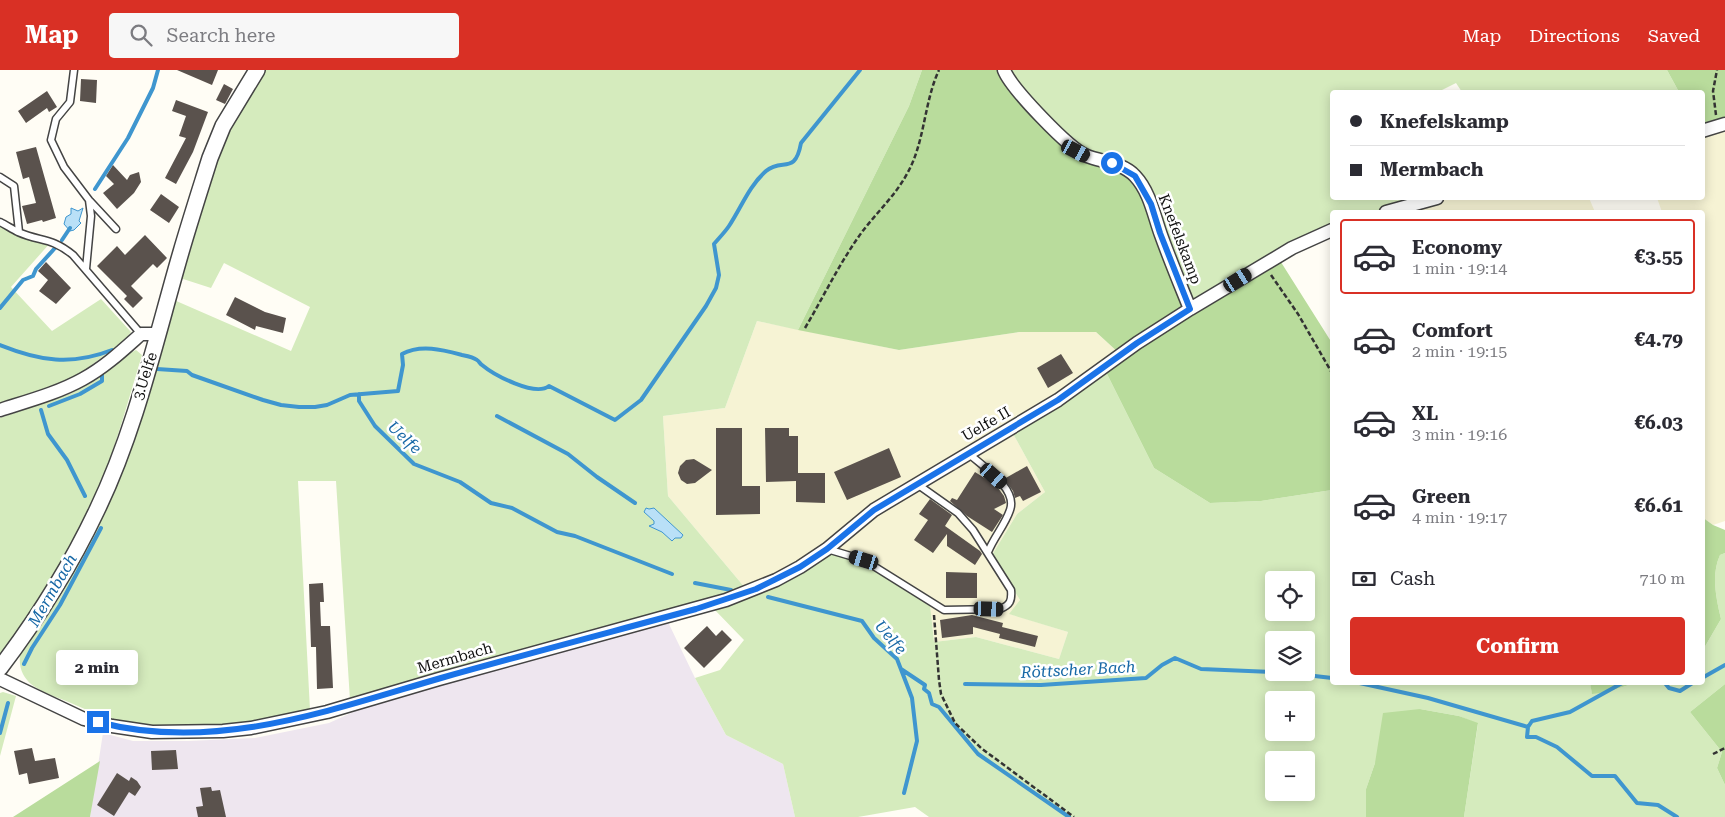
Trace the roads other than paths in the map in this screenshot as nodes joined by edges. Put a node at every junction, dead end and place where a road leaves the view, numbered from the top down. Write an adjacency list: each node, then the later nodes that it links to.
1 (74, 70): 7 (lane)
2 (257, 70): 17 (street, 3.Uelfe)
3 (1004, 70): 15 (street, Knefelskamp)
4 (1721, 125): 5 (street)
5 (1705, 130)
6 (0, 177): 13 (lane)
7 (89, 200): 11 (lane); 14 (lane)
8 (1430, 200): 9 (street)
9 (1393, 210)
10 (0, 222): 13 (lane)
11 (116, 229)
12 (1330, 231): 15 (street, Uelfe II)
13 (19, 232): 14 (lane)
14 (86, 269): 16 (lane)
15 (1190, 309): 19 (street, Uelfe II)
16 (141, 334): 17 (street); 18 (street)
17 (158, 334): 24 (street, 3.Uelfe)
18 (0, 410)
19 (968, 453): 20 (street, Uelfe II); 22 (lane)
20 (917, 484): 21 (street, Uelfe II); 22 (lane)
21 (827, 549): 22 (lane); 23 (street, Uelfe II)
22 (988, 552)
23 (800, 567): 25 (street, Mermbach)
24 (0, 668)
25 (0, 679)

